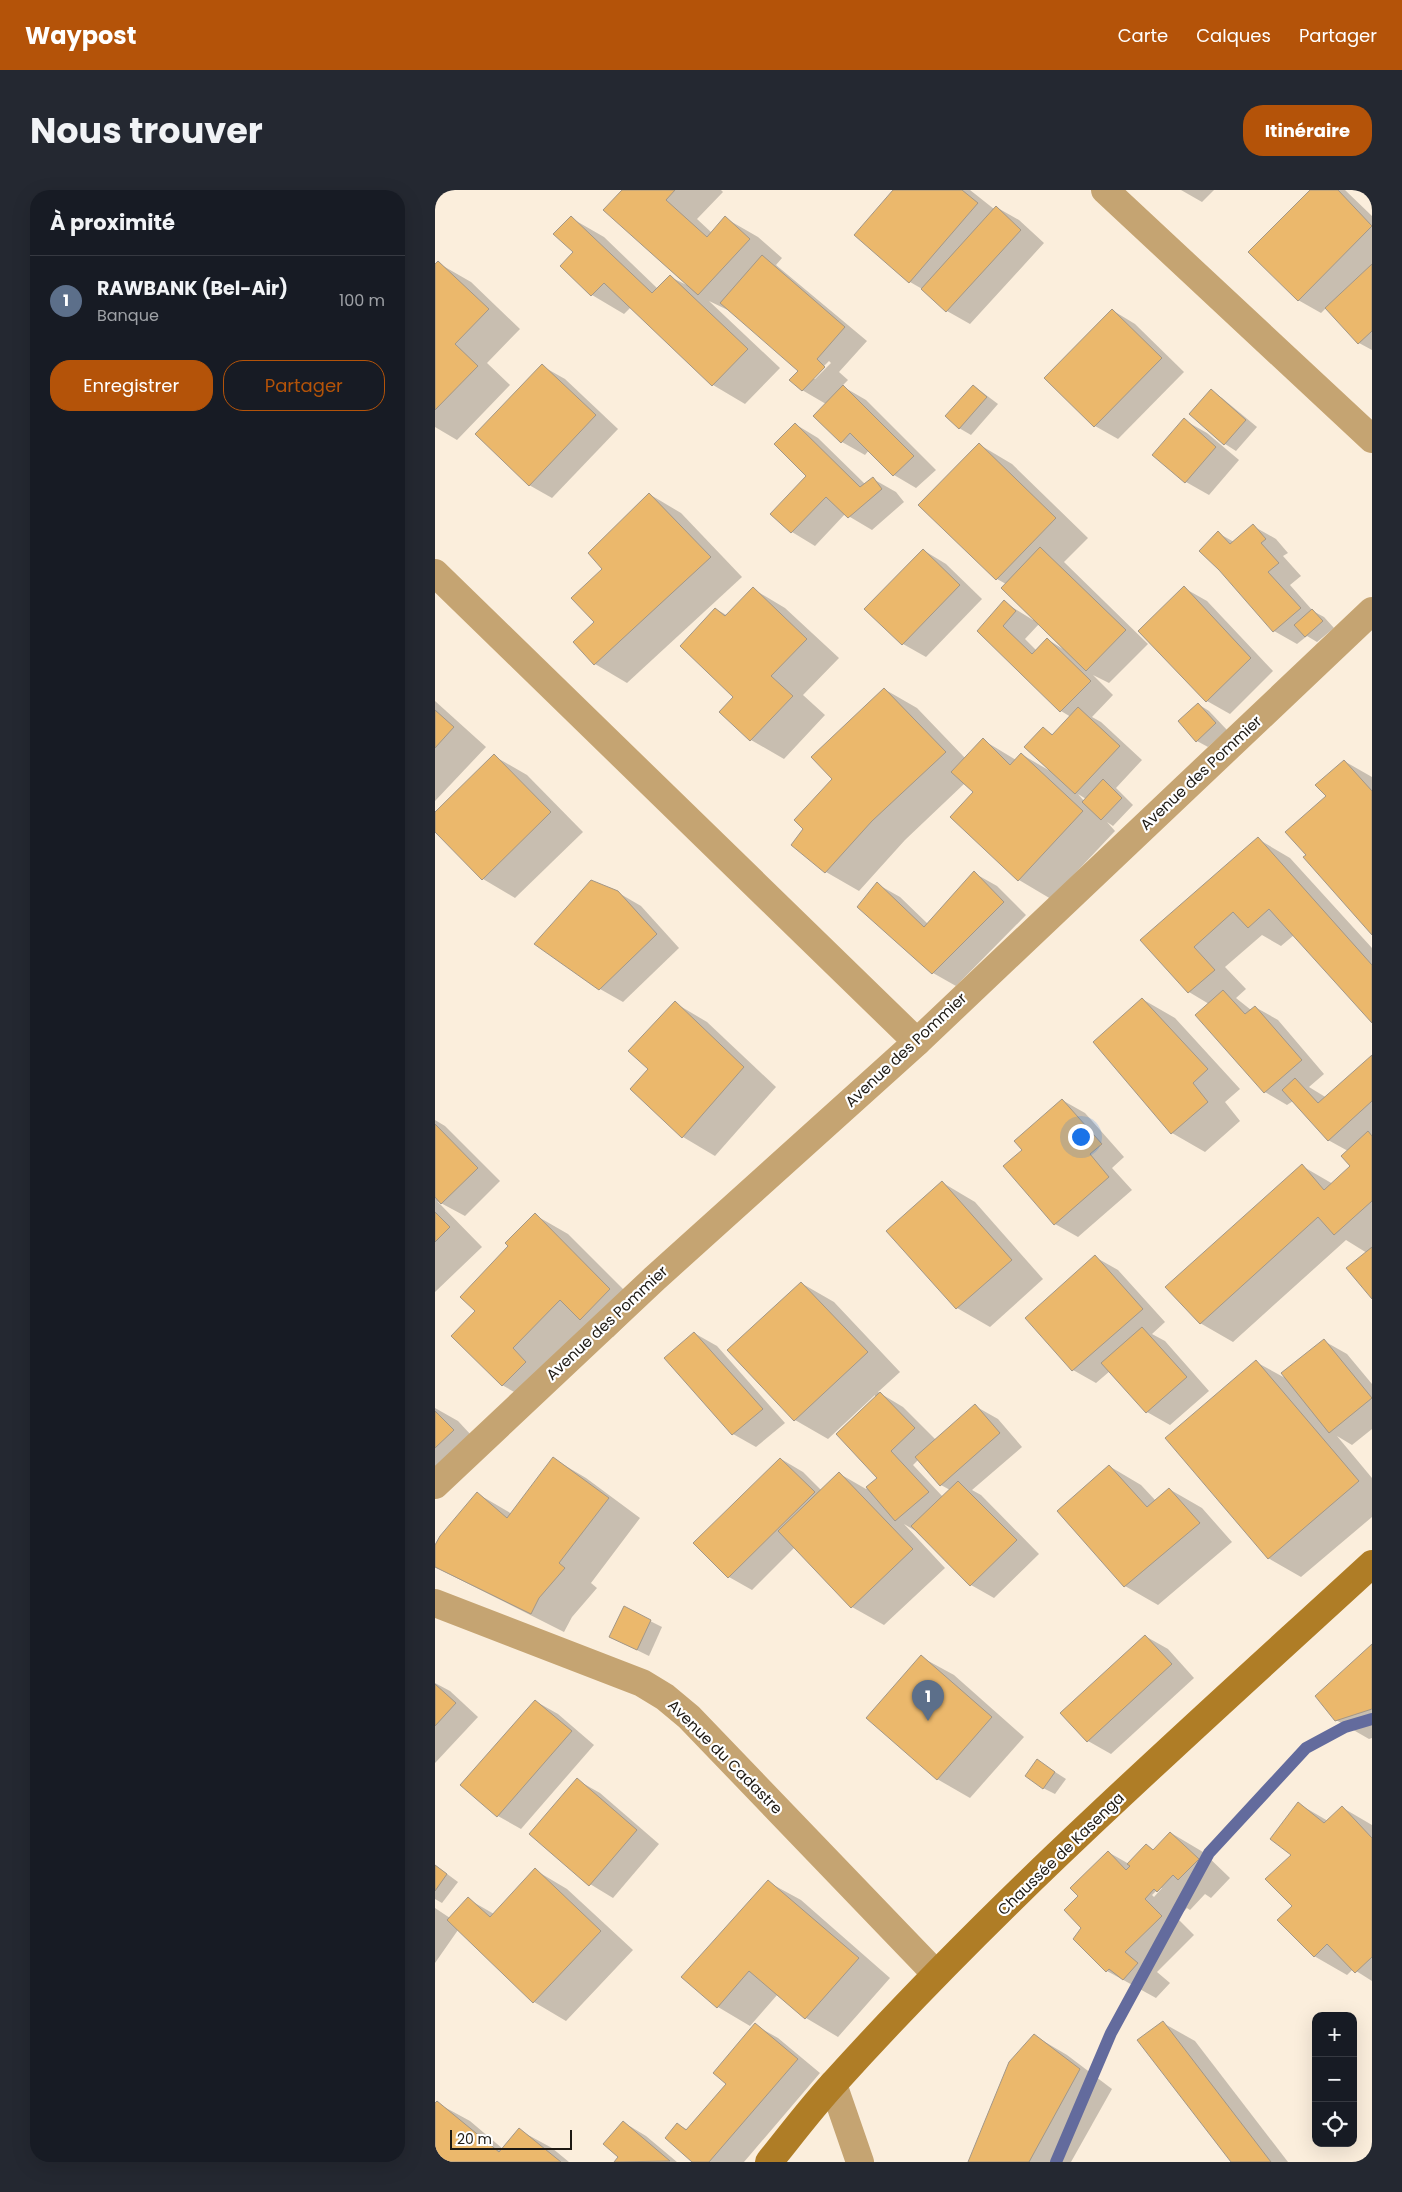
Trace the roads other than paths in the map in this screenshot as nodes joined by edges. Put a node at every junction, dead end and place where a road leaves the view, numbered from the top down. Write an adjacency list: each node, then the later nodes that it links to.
1 (1105, 190): 2 (street)
2 (1372, 438)
3 (435, 573): 5 (street)
4 (1372, 611): 5 (street, Avenue des Pommier)
5 (917, 1042): 6 (street, Avenue des Pommier)
6 (435, 1484)
7 (1372, 1564): 9 (main road, Chaussée de Kasenga)
8 (435, 1603): 9 (street, Avenue du Cadastre)
9 (935, 1974): 10 (main road, Chaussée de Kasenga)
10 (833, 2084): 11 (main road, Chaussée de Kasenga); 12 (street)
11 (769, 2162)
12 (860, 2162)

